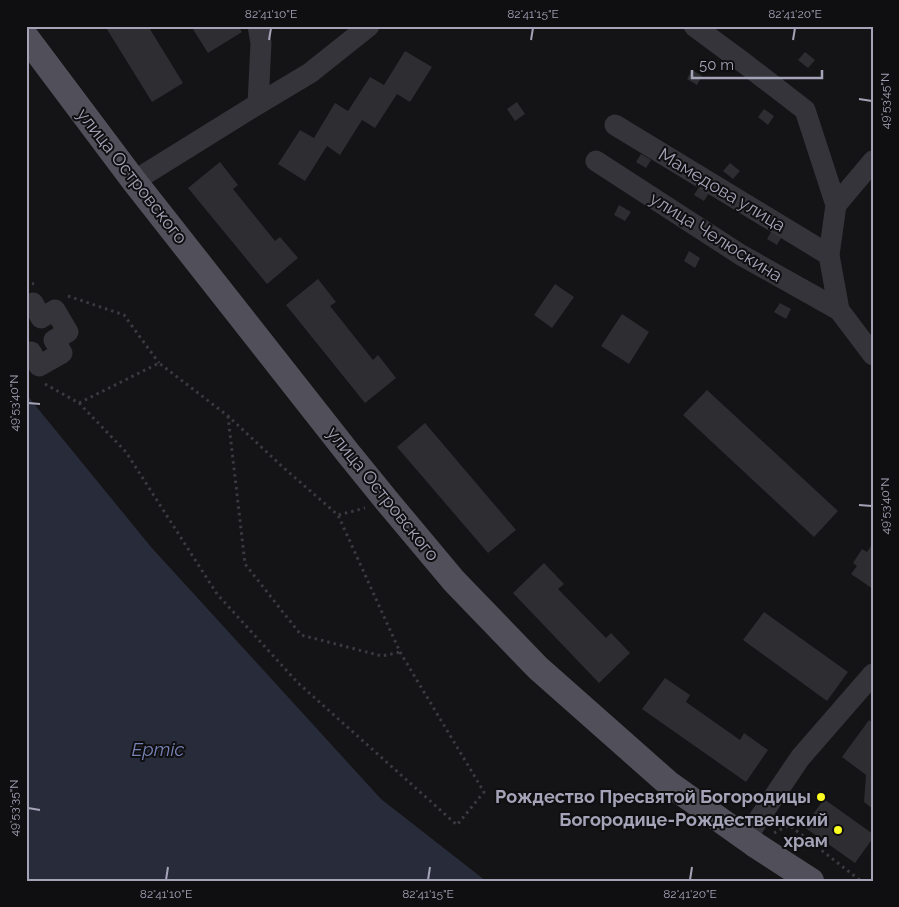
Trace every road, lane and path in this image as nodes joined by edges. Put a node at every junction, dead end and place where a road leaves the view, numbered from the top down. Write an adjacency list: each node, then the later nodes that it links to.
1 (258, 26): 5 (street)
2 (369, 26): 5 (street)
3 (694, 26): 10 (street)
4 (26, 37): 9 (main road, улица Островского)
5 (258, 104): 9 (street)
6 (616, 125): 11 (street, Мамедова улица)
7 (596, 161): 16 (street, улица Челюскина)
8 (873, 161): 10 (street)
9 (134, 181): 23 (main road, улица Островского)
10 (836, 205): 11 (street)
11 (829, 255): 16 (street)
12 (26, 282): 13 (path)
13 (35, 284)
14 (62, 294): 19 (path)
15 (26, 306): 17 (street)
16 (839, 310): 18 (street)
17 (26, 355)
18 (873, 355)
19 (160, 363): 21 (path); 22 (path)
20 (41, 382): 21 (path)
21 (79, 403): 25 (path)
22 (228, 416): 24 (path); 25 (path)
23 (387, 501): 24 (path); 28 (main road, улица Островского)
24 (338, 515): 25 (path)
25 (400, 652)
26 (873, 674): 28 (street)
27 (789, 825): 30 (path)
28 (746, 838): 29 (main road, улица Островского)
29 (811, 881)
30 (861, 881)

